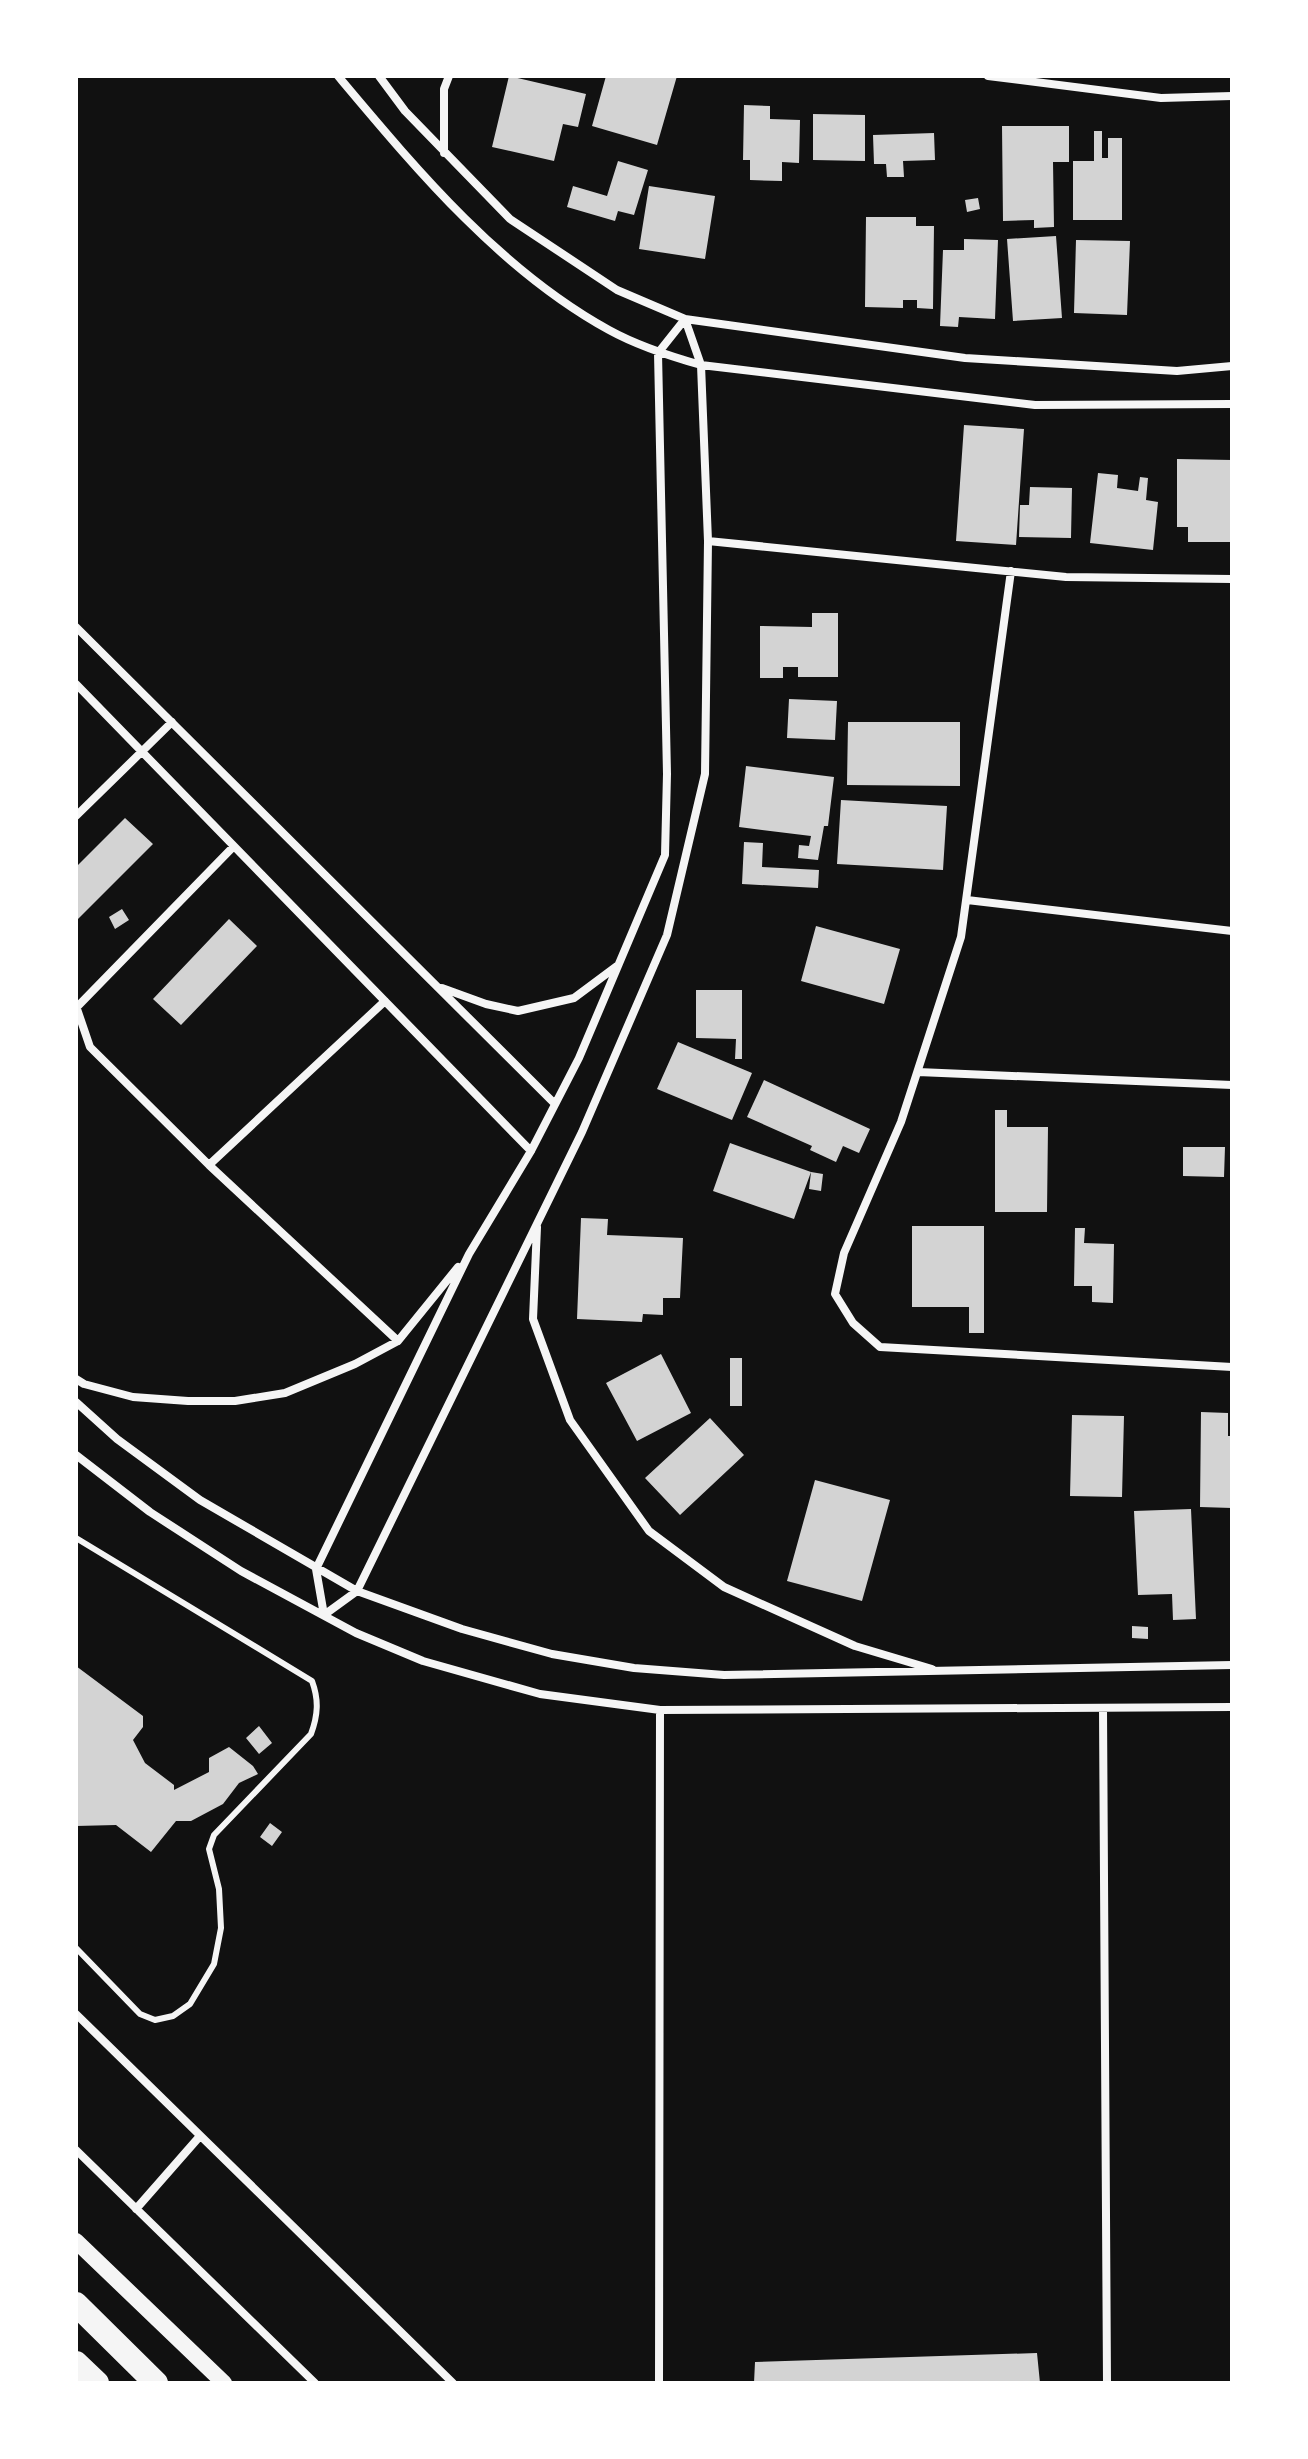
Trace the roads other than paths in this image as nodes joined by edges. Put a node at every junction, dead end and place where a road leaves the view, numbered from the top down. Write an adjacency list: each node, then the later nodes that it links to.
1 (338, 76): 8 (street)
2 (379, 76): 6 (street)
3 (449, 76): 6 (street)
4 (988, 76): 5 (street)
5 (1232, 96)
6 (444, 154): 7 (street)
7 (685, 319): 8 (street); 9 (street); 10 (street)
8 (658, 353): 9 (street); 23 (street)
9 (701, 365): 11 (street); 12 (street)
10 (1232, 366)
11 (1232, 404)
12 (708, 541): 13 (street); 32 (street)
13 (1011, 571): 14 (street); 21 (street)
14 (1232, 579)
15 (76, 627): 17 (street)
16 (76, 684): 18 (street)
17 (172, 722): 18 (street); 24 (street)
18 (142, 752): 19 (street); 20 (street)
19 (76, 816)
20 (234, 846): 25 (street); 26 (street)
21 (967, 900): 22 (street); 27 (street)
22 (1232, 931)
23 (618, 966): 24 (street); 29 (street)
24 (437, 986): 29 (street)
25 (385, 1001): 30 (street); 31 (street)
26 (76, 1007): 31 (street)
27 (918, 1072): 28 (street); 35 (street)
28 (1232, 1085)
29 (555, 1104): 30 (street)
30 (531, 1151): 33 (street)
31 (209, 1165): 34 (street)
32 (537, 1224): 41 (street); 44 (street)
33 (469, 1254): 34 (street); 40 (street)
34 (398, 1341): 36 (street)
35 (1232, 1367)
36 (76, 1379)
37 (76, 1402): 40 (street)
38 (76, 1455): 42 (street)
39 (76, 1538): 48 (lane)
40 (316, 1569): 41 (street); 42 (street)
41 (357, 1591): 42 (street); 44 (street)
42 (324, 1615): 47 (street)
43 (1232, 1665): 44 (street)
44 (941, 1671)
45 (1232, 1707): 46 (street)
46 (1103, 1709): 47 (street); 62 (street)
47 (660, 1710): 61 (street)
48 (76, 1948)
49 (76, 2014): 50 (street)
50 (200, 2136): 52 (street); 60 (street)
51 (76, 2150): 52 (street)
52 (136, 2209): 59 (street)
53 (76, 2241): 58 (main road)
54 (76, 2304): 57 (highway)
55 (76, 2363): 56 (highway)
56 (97, 2383)
57 (156, 2383)
58 (224, 2383)
59 (315, 2383)
60 (453, 2383)
61 (659, 2383)
62 (1107, 2383)

